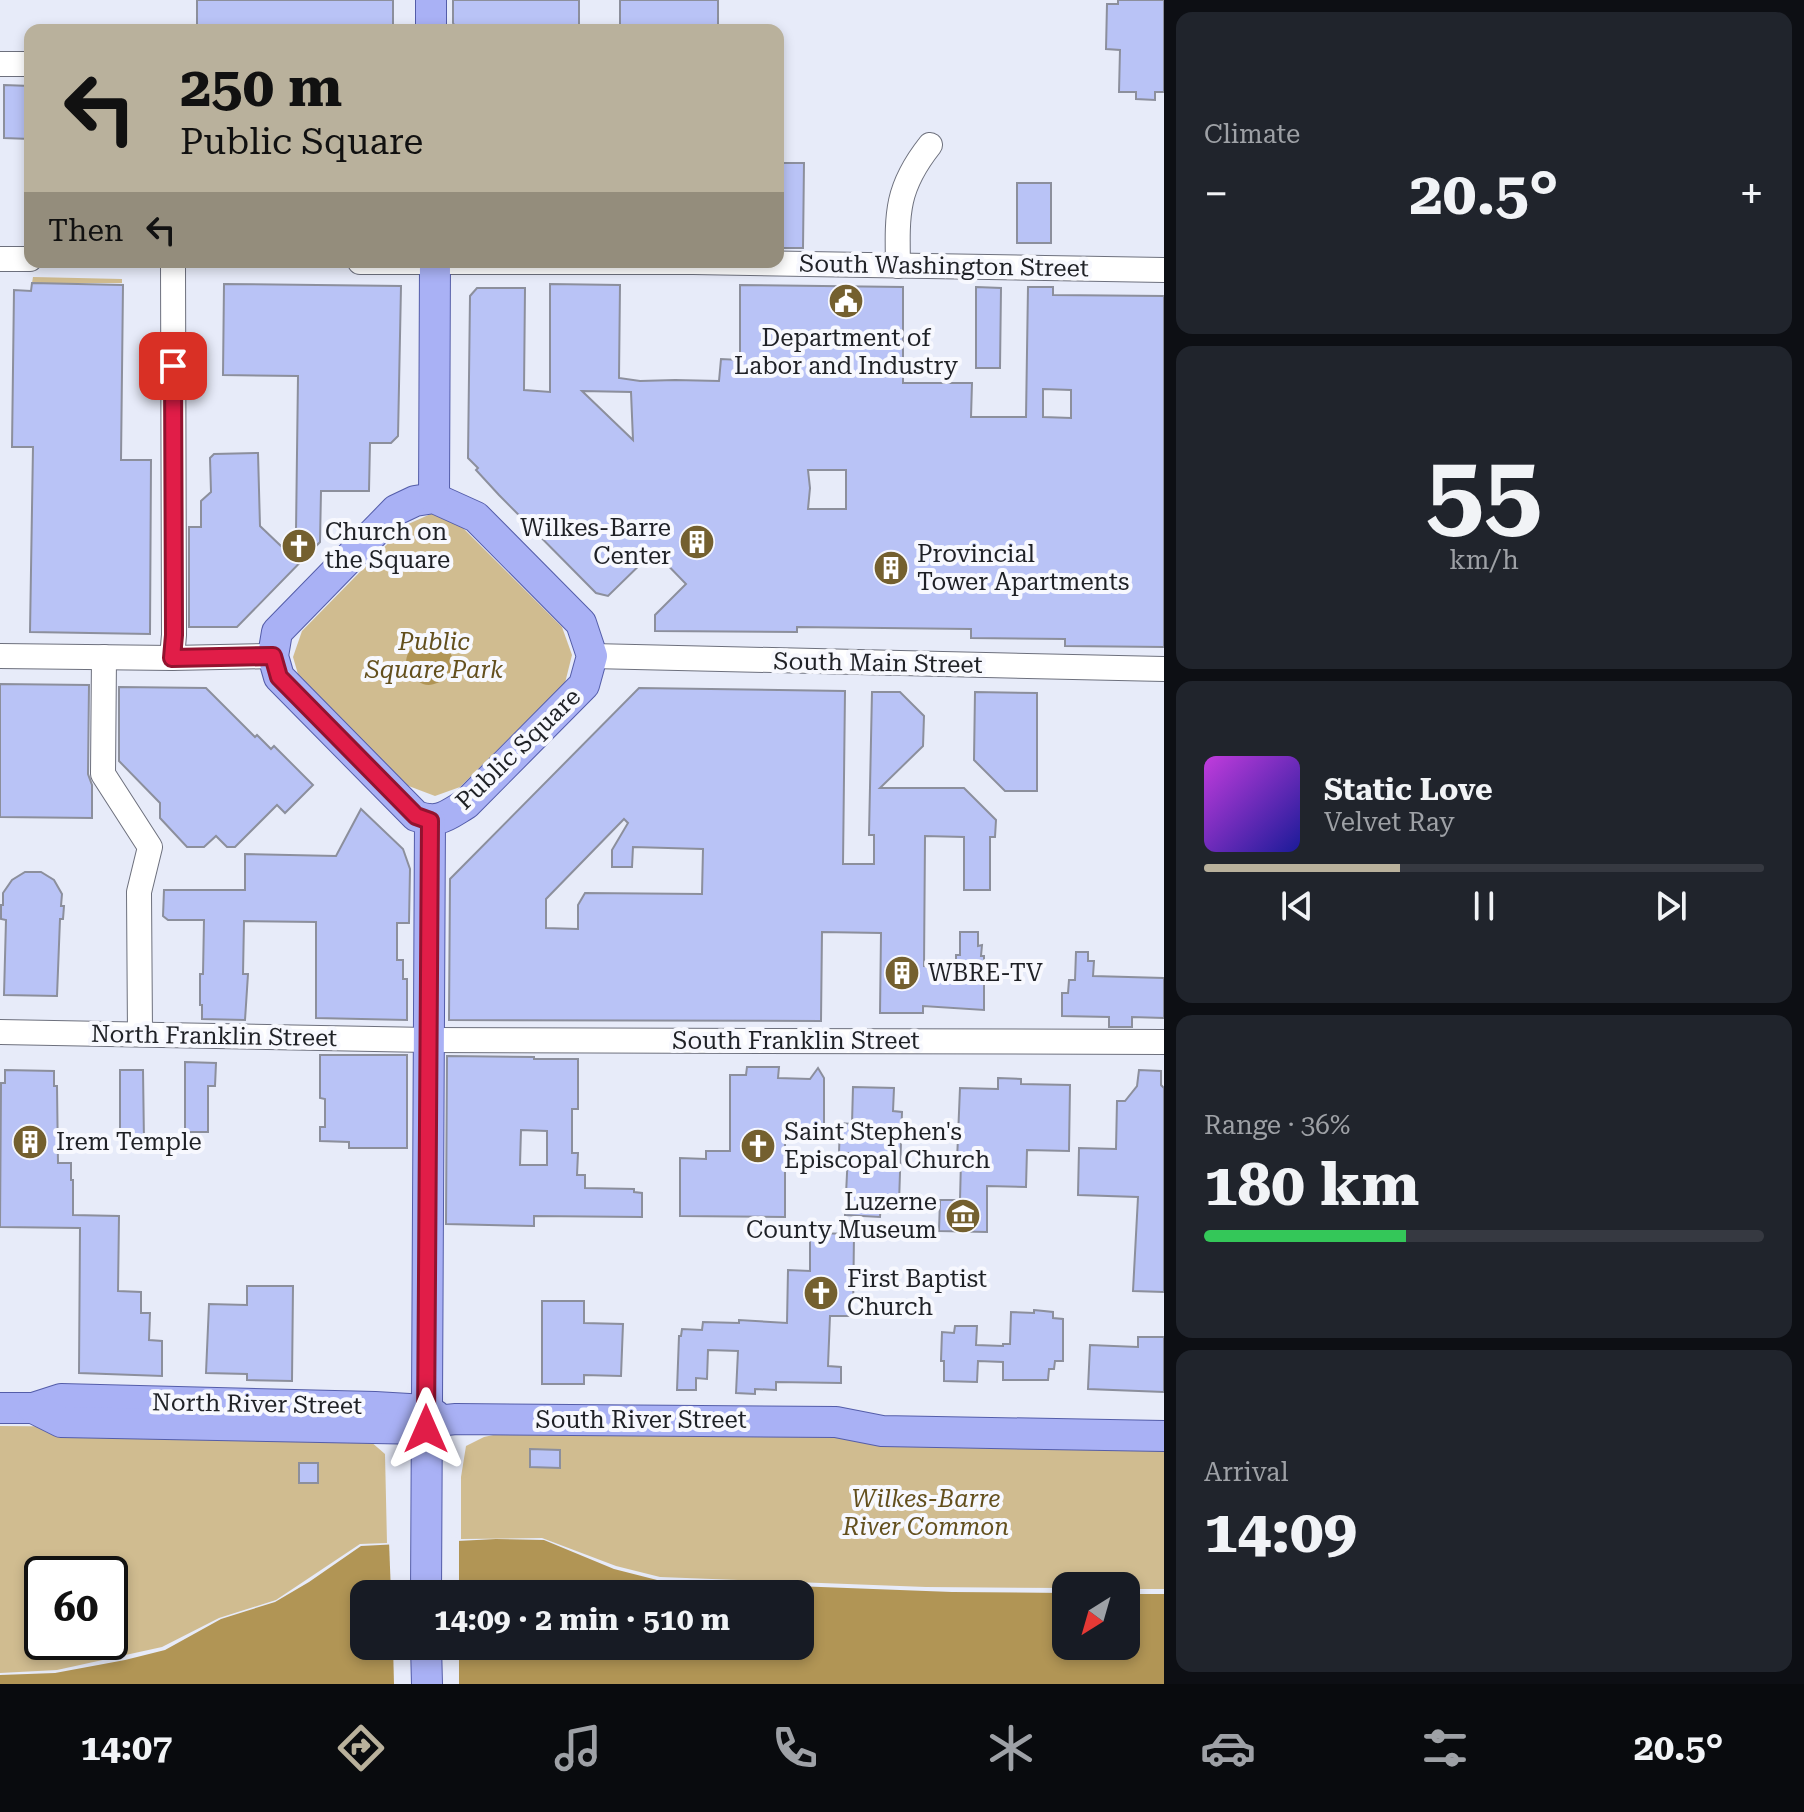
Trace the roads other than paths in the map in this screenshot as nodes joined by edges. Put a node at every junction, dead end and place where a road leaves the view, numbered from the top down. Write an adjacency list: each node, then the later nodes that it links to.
1 (431, 0): 2 (main road)
2 (431, 24)
3 (0, 64): 4 (street)
4 (24, 64)
5 (930, 145): 9 (street)
6 (0, 259): 7 (street)
7 (24, 259)
8 (784, 264): 9 (street, South Washington Street)
9 (898, 266): 12 (street, South Washington Street)
10 (173, 268): 18 (street)
11 (435, 268): 13 (main road)
12 (1164, 270)
13 (434, 498): 15 (main road); 16 (main road)
14 (0, 656): 17 (street)
15 (273, 656): 18 (street); 20 (main road, Public Square)
16 (592, 656): 19 (street, South Main Street); 20 (main road, Public Square)
17 (104, 657): 18 (street); 22 (street)
18 (172, 658)
19 (1164, 669)
20 (430, 821): 23 (main road)
21 (0, 1032): 22 (street, North Franklin Street)
22 (140, 1034): 23 (street, North Franklin Street)
23 (428, 1040): 24 (street, South Franklin Street); 27 (main road)
24 (1164, 1042)
25 (0, 1408): 27 (main road, North River Street)
26 (1164, 1417): 28 (main road, South River Street)
27 (433, 1420): 28 (main road, South River Street); 30 (main road)
28 (836, 1422): 29 (main road, South River Street)
29 (1164, 1436)
30 (426, 1580)
31 (426, 1660): 32 (main road)
32 (427, 1684)

